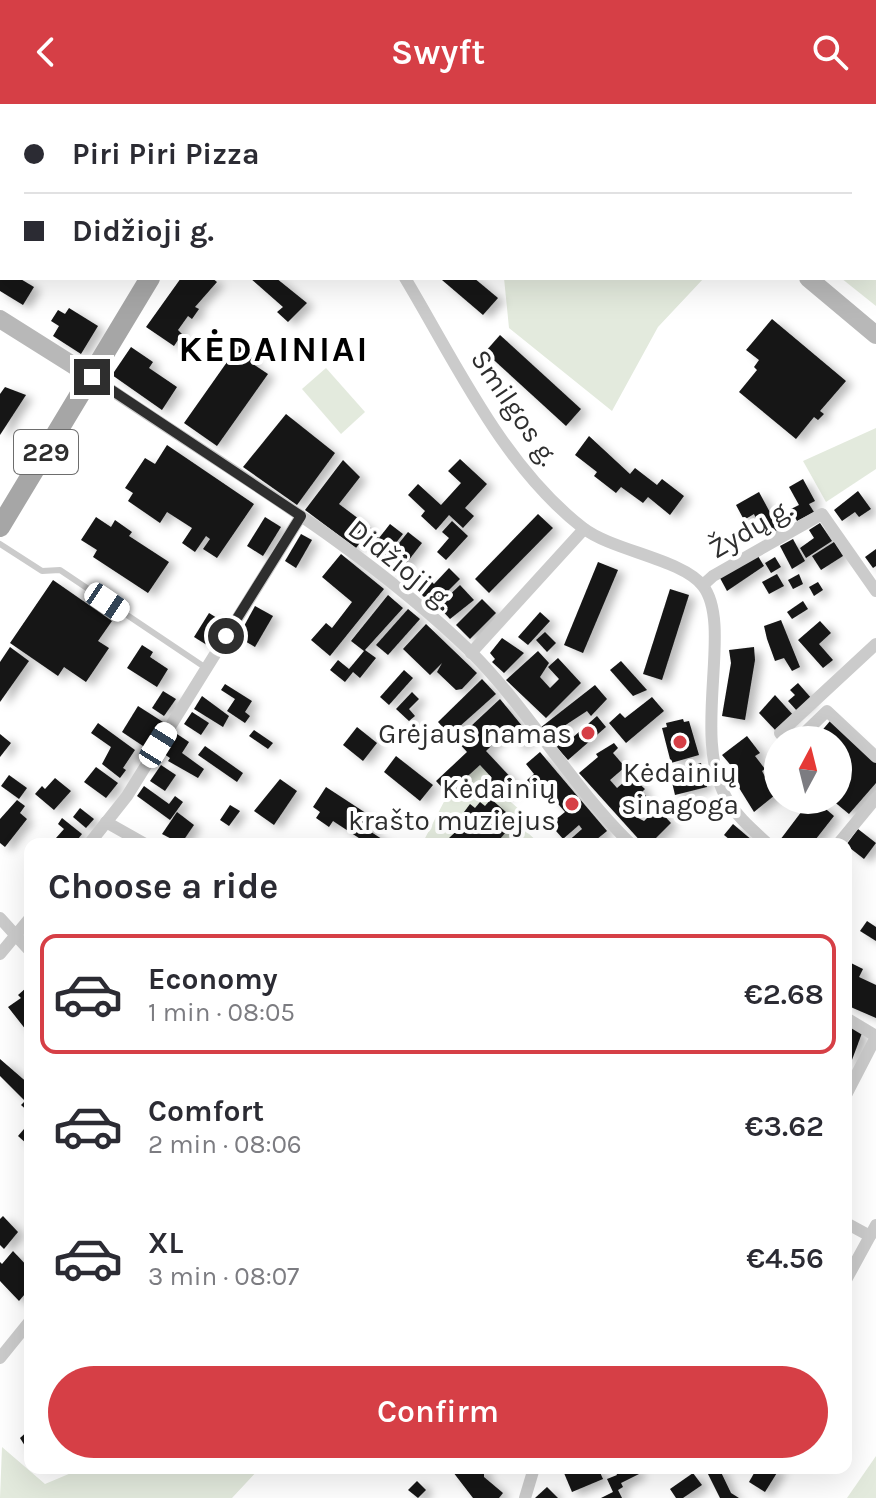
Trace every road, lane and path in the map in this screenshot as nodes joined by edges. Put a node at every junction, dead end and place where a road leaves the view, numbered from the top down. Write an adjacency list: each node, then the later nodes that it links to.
1 (149, 280): 6 (main road, 229)
2 (406, 280): 9 (street, Smilgos g.)
3 (810, 280): 5 (main road)
4 (0, 319): 6 (main road)
5 (876, 335)
6 (92, 377): 7 (street, Didžioji g.); 8 (main road, 229)
7 (301, 516): 14 (street, Didžioji g.); 15 (street)
8 (0, 527)
9 (584, 529): 11 (street, Smilgos g.); 14 (street)
10 (0, 544): 15 (lane)
11 (703, 585): 12 (street, Žydų g.); 26 (street)
12 (876, 591)
13 (876, 644): 16 (street)
14 (471, 653): 25 (street, Didžioji g.)
15 (206, 668): 22 (street)
16 (788, 726)
17 (811, 726): 18 (street)
18 (843, 726)
19 (852, 734): 20 (street)
20 (876, 757)
21 (876, 798): 27 (street)
22 (106, 822): 23 (street); 24 (street)
23 (94, 838)
24 (134, 838)
25 (625, 838)
26 (762, 838)
27 (843, 838)
28 (0, 918): 30 (street)
29 (24, 926): 30 (street)
30 (16, 936): 31 (street); 32 (street)
31 (24, 945)
32 (0, 954)
33 (852, 1022): 34 (street)
34 (876, 1036): 35 (street)
35 (852, 1083)
36 (852, 1225): 37 (street)
37 (873, 1231): 38 (street)
38 (852, 1269)
39 (24, 1328): 40 (street)
40 (0, 1358)
41 (532, 1474): 42 (street)
42 (525, 1498)

